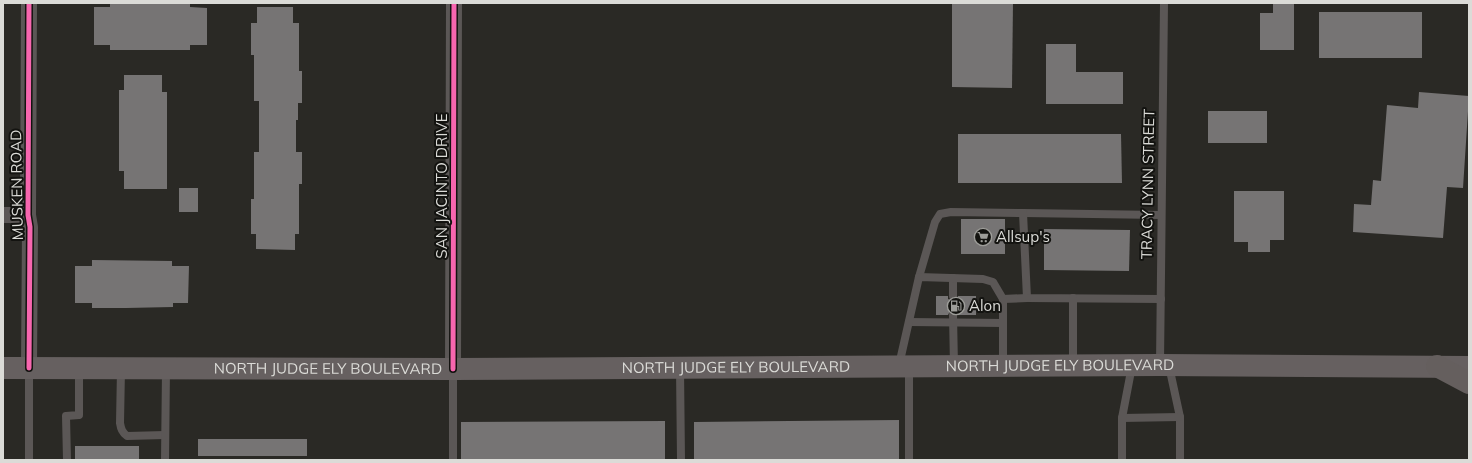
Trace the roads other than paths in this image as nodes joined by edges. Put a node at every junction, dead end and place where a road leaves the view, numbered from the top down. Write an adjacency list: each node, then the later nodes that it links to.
1 (28, 3): 6 (street, MUSKEN ROAD)
2 (454, 3): 29 (street, SAN JACINTO DRIVE)
3 (1164, 3): 7 (lane, TRACY LYNN STREET)
4 (1023, 213): 7 (lane); 8 (lane); 11 (lane)
5 (3, 215): 6 (street)
6 (28, 215): 25 (street, MUSKEN ROAD)
7 (1161, 215): 14 (lane, TRACY LYNN STREET)
8 (919, 278): 9 (lane); 16 (lane)
9 (953, 278): 10 (lane); 13 (lane)
10 (953, 296)
11 (1027, 298): 12 (lane); 13 (lane)
12 (1073, 298): 14 (lane); 21 (lane)
13 (1003, 299): 17 (lane)
14 (1161, 299): 19 (lane, TRACY LYNN STREET)
15 (953, 319): 16 (lane); 17 (lane); 23 (lane)
16 (909, 322): 22 (lane)
17 (1003, 322): 20 (lane)
18 (1132, 365): 19 (main road, NORTH JUDGE ELY BOULEVARD); 21 (main road, NORTH JUDGE ELY BOULEVARD); 33 (lane)
19 (1165, 365): 31 (main road, NORTH JUDGE ELY BOULEVARD); 32 (lane, TRACY LYNN STREET)
20 (1003, 366): 21 (main road, NORTH JUDGE ELY BOULEVARD); 23 (main road, NORTH JUDGE ELY BOULEVARD)
21 (1073, 366)
22 (903, 367): 23 (main road, NORTH JUDGE ELY BOULEVARD); 30 (main road, NORTH JUDGE ELY BOULEVARD); 40 (lane)
23 (954, 367)
24 (3, 368): 25 (main road, NORTH JUDGE ELY BOULEVARD)
25 (29, 368): 26 (main road, NORTH JUDGE ELY BOULEVARD); 35 (lane)
26 (79, 368): 27 (main road, NORTH JUDGE ELY BOULEVARD); 36 (lane)
27 (121, 368): 28 (main road, NORTH JUDGE ELY BOULEVARD); 34 (lane)
28 (166, 368): 29 (main road, NORTH JUDGE ELY BOULEVARD); 34 (lane)
29 (453, 368): 30 (main road, NORTH JUDGE ELY BOULEVARD); 38 (lane)
30 (680, 368): 39 (lane)
31 (1467, 370)
32 (1180, 417): 33 (lane); 42 (lane, TRACY LYNN STREET)
33 (1122, 418): 41 (lane)
34 (165, 435): 37 (lane)
35 (29, 460)
36 (67, 460)
37 (165, 460)
38 (453, 460)
39 (681, 460)
40 (909, 460)
41 (1122, 460)
42 (1180, 460)

